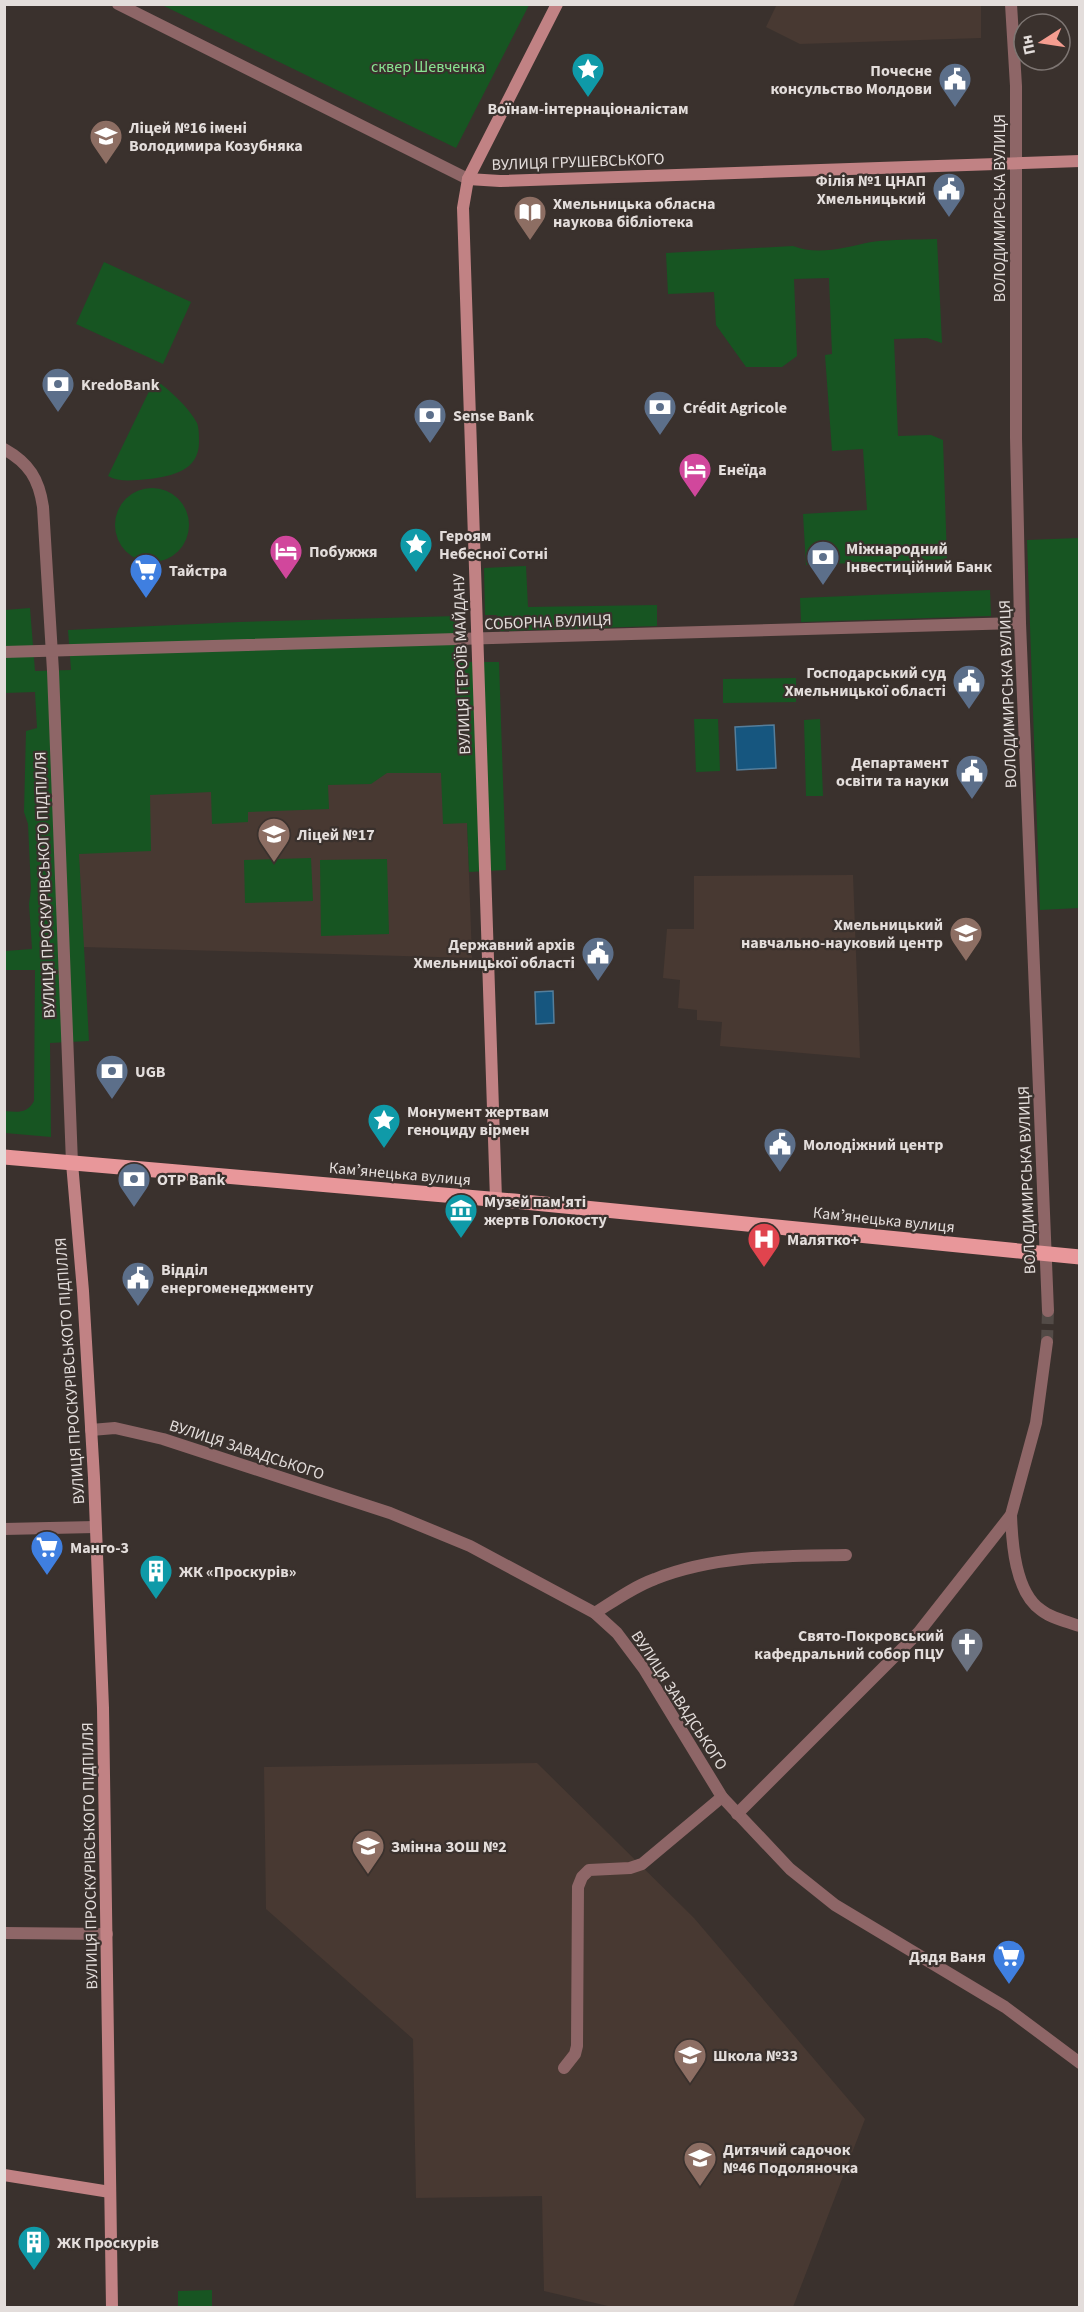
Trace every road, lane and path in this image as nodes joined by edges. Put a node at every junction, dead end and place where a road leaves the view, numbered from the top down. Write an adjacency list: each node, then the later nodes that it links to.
1 (118, 4): 6 (street, ВУЛИЦЯ ГРУШЕВСЬКОГО)
2 (557, 4): 6 (street, ВУЛИЦЯ ГЕРОЇВ МАЙДАНУ)
3 (1011, 4): 5 (street, ВОЛОДИМИРСЬКА ВУЛИЦЯ)
4 (1080, 161): 5 (street, ВУЛИЦЯ ГРУШЕВСЬКОГО)
5 (1016, 163): 6 (street, ВУЛИЦЯ ГРУШЕВСЬКОГО); 8 (street, ВОЛОДИМИРСЬКА ВУЛИЦЯ)
6 (468, 180): 9 (street, ВУЛИЦЯ ГЕРОЇВ МАЙДАНУ)
7 (4, 449): 10 (street, ВУЛИЦЯ ПРОСКУРІВСЬКОГО ПІДПІЛЛЯ)
8 (1020, 623): 9 (street, СОБОРНА ВУЛИЦЯ); 15 (street, ВОЛОДИМИРСЬКА ВУЛИЦЯ)
9 (477, 639): 10 (street, СОБОРНА ВУЛИЦЯ); 14 (street, ВУЛИЦЯ ГЕРОЇВ МАЙДАНУ)
10 (52, 650): 11 (street, СОБОРНА ВУЛИЦЯ); 13 (street, ВУЛИЦЯ ПРОСКУРІВСЬКОГО ПІДПІЛЛЯ)
11 (4, 652)
12 (4, 1157): 13 (main road, Камʼянецька вулиця)
13 (72, 1163): 14 (main road, Камʼянецька вулиця); 19 (street, ВУЛИЦЯ ПРОСКУРІВСЬКОГО ПІДПІЛЛЯ)
14 (496, 1199): 15 (main road, Камʼянецька вулиця)
15 (1045, 1253): 16 (main road, Камʼянецька вулиця); 17 (street, ВОЛОДИМИРСЬКА ВУЛИЦЯ)
16 (1080, 1257)
17 (1048, 1311)
18 (1047, 1342): 20 (street)
19 (91, 1430): 21 (street, ВУЛИЦЯ ПРОСКУРІВСЬКОГО ПІДПІЛЛЯ); 24 (street, ВУЛИЦЯ ЗАВАДСЬКОГО)
20 (1011, 1515): 25 (street); 27 (street)
21 (95, 1527): 22 (street); 29 (street, ВУЛИЦЯ ПРОСКУРІВСЬКОГО ПІДПІЛЛЯ)
22 (4, 1529)
23 (846, 1555): 24 (street)
24 (595, 1613): 26 (street, ВУЛИЦЯ ЗАВАДСЬКОГО)
25 (1080, 1626)
26 (722, 1797): 27 (street, ВУЛИЦЯ ЗАВАДСЬКОГО); 31 (street)
27 (737, 1814): 30 (street, ВУЛИЦЯ ЗАВАДСЬКОГО)
28 (4, 1934): 29 (street)
29 (107, 1934): 33 (street, ВУЛИЦЯ ПРОСКУРІВСЬКОГО ПІДПІЛЛЯ)
30 (1080, 2063)
31 (564, 2068)
32 (4, 2175): 33 (street)
33 (110, 2192): 34 (street, ВУЛИЦЯ ПРОСКУРІВСЬКОГО ПІДПІЛЛЯ)
34 (112, 2307)

